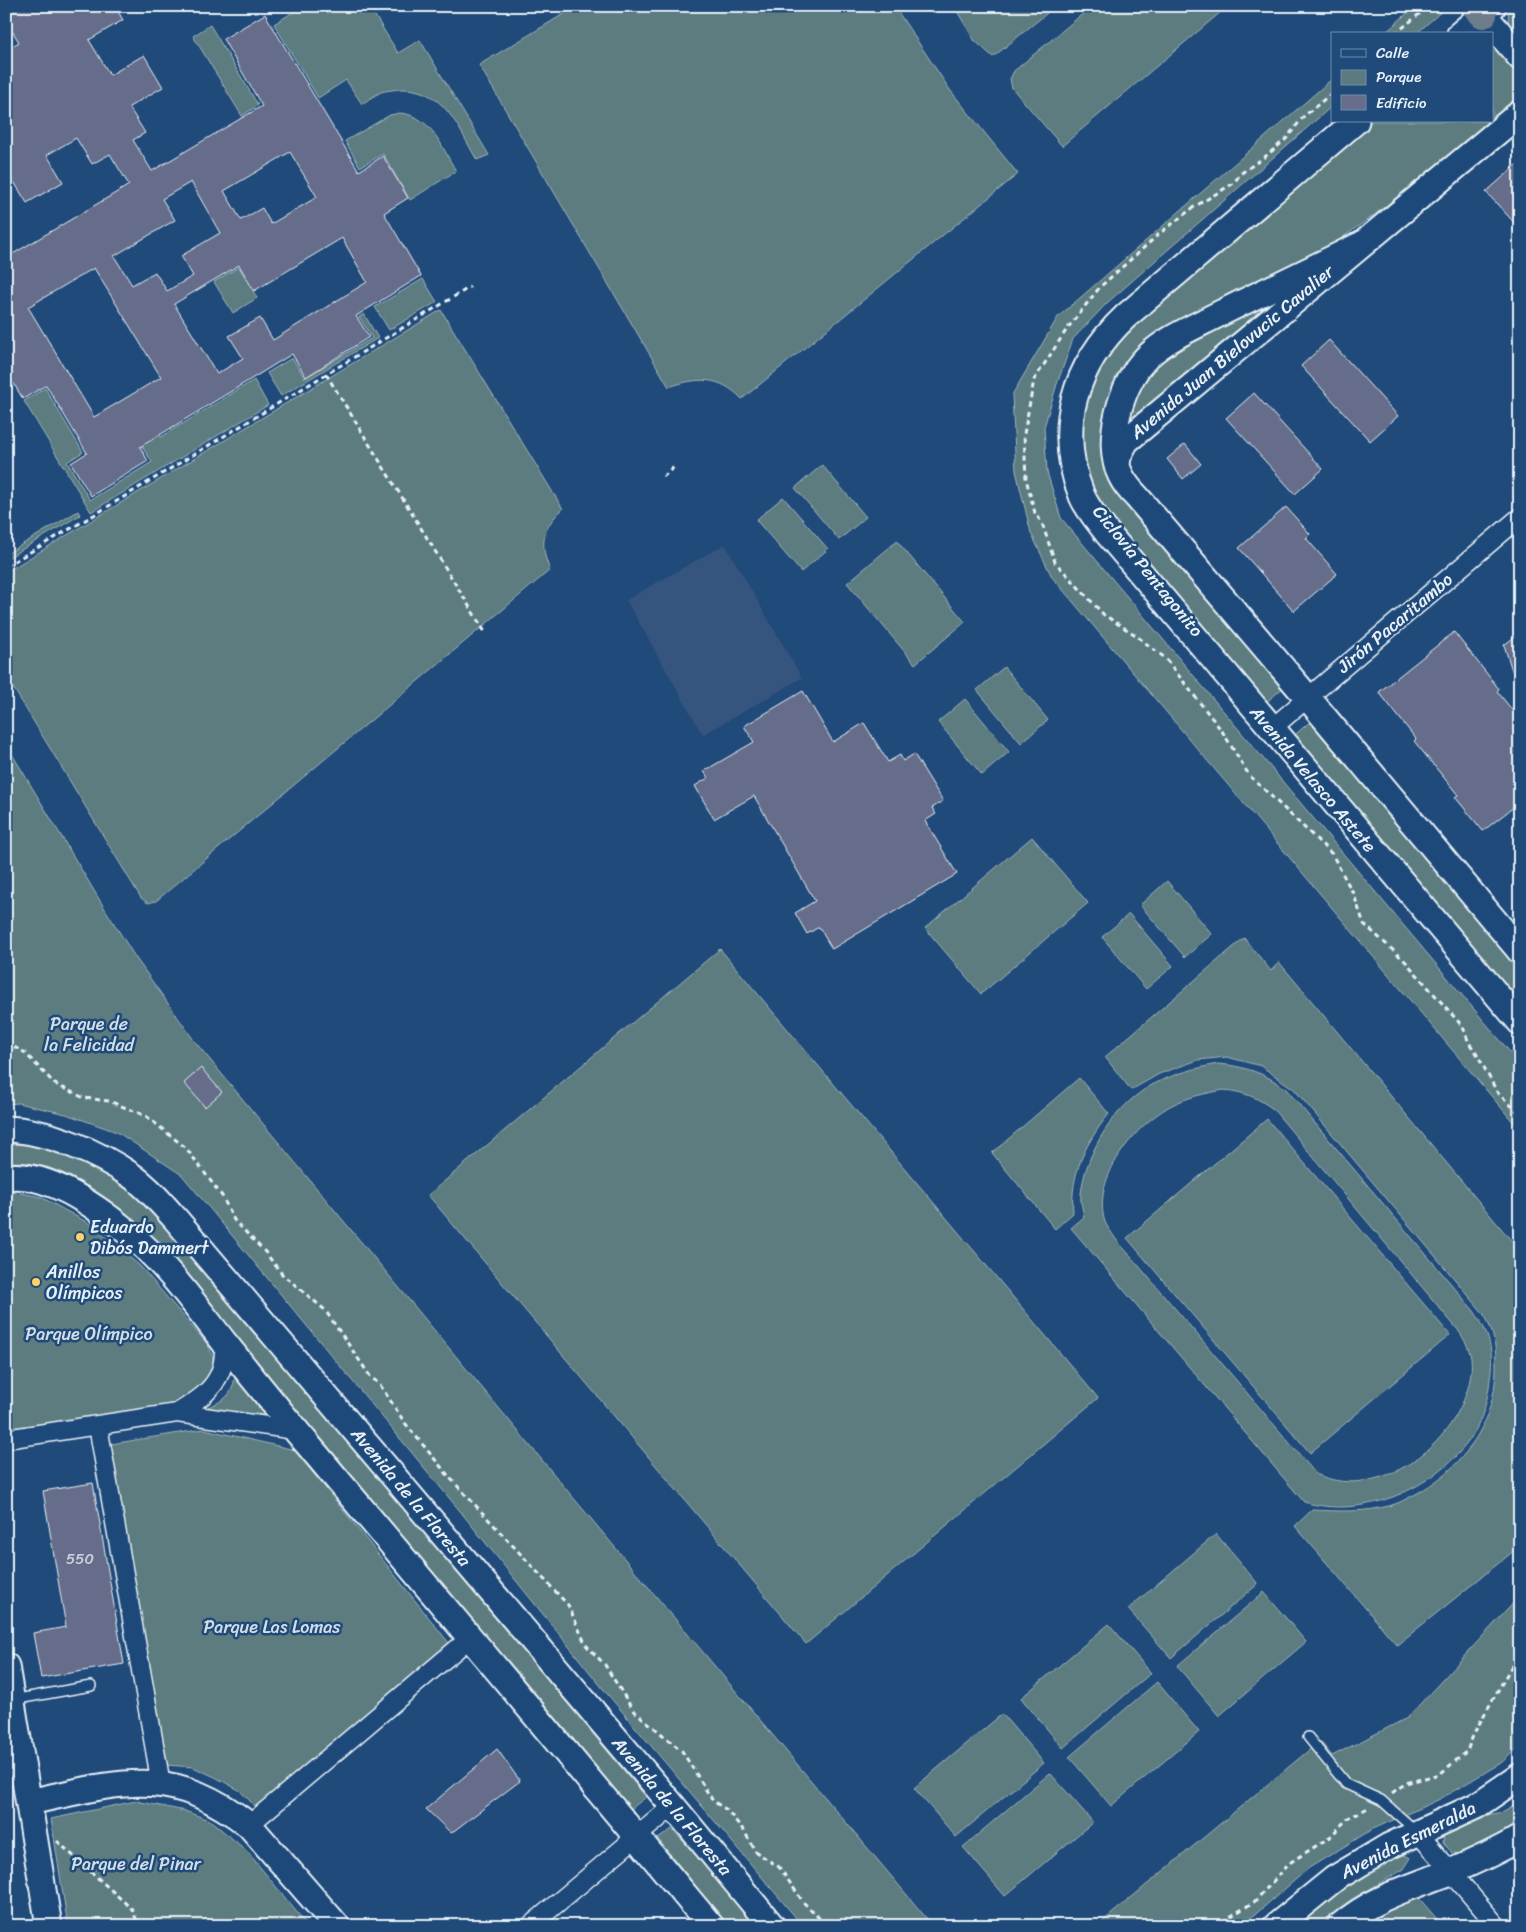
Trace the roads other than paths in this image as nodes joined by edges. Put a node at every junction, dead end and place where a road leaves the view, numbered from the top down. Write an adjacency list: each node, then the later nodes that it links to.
1 (1484, 9): 2 (main road); 3 (main road)
2 (1462, 32)
3 (1520, 57)
4 (1520, 113): 6 (main road, Avenida Juan Bielovucic Cavalier)
5 (1355, 122): 10 (main road, Avenida Velasco Astete)
6 (1358, 246): 7 (main road, Avenida Juan Bielovucic Cavalier); 7 (main road, Avenida Juan Bielovucic Cavalier)
7 (1117, 467): 9 (main road)
8 (1520, 517): 9 (street, Jirón Pacaritambo)
9 (1308, 698): 10 (street, Jirón Pacaritambo); 11 (main road)
10 (1271, 729): 12 (main road, Avenida Velasco Astete)
11 (1520, 951)
12 (1520, 1022)
13 (6, 1129): 27 (main road, Avenida de la Floresta)
14 (6, 1177): 15 (main road)
15 (225, 1343): 16 (street); 18 (main road)
16 (177, 1413): 17 (street); 18 (street)
17 (98, 1426): 19 (street); 26 (street)
18 (296, 1430): 20 (main road)
19 (6, 1439)
20 (471, 1636): 29 (street); 31 (main road)
21 (6, 1666): 23 (main road)
22 (91, 1686): 23 (lane)
23 (12, 1700): 28 (main road)
24 (1308, 1737): 30 (lane)
25 (1520, 1776): 30 (main road, Avenida Esmeralda)
26 (161, 1784): 28 (main road); 29 (main road)
27 (673, 1806): 31 (street); 38 (main road, Avenida de la Floresta)
28 (30, 1810): 34 (main road)
29 (250, 1825): 35 (main road)
30 (1418, 1833): 33 (street); 39 (main road, Avenida Esmeralda)
31 (637, 1836): 36 (street); 37 (main road)
32 (1520, 1838): 33 (main road)
33 (1450, 1871): 40 (main road); 41 (street)
34 (49, 1926)
35 (337, 1926)
36 (530, 1926)
37 (711, 1926)
38 (772, 1926)
39 (1276, 1926)
40 (1340, 1926)
41 (1496, 1926)

